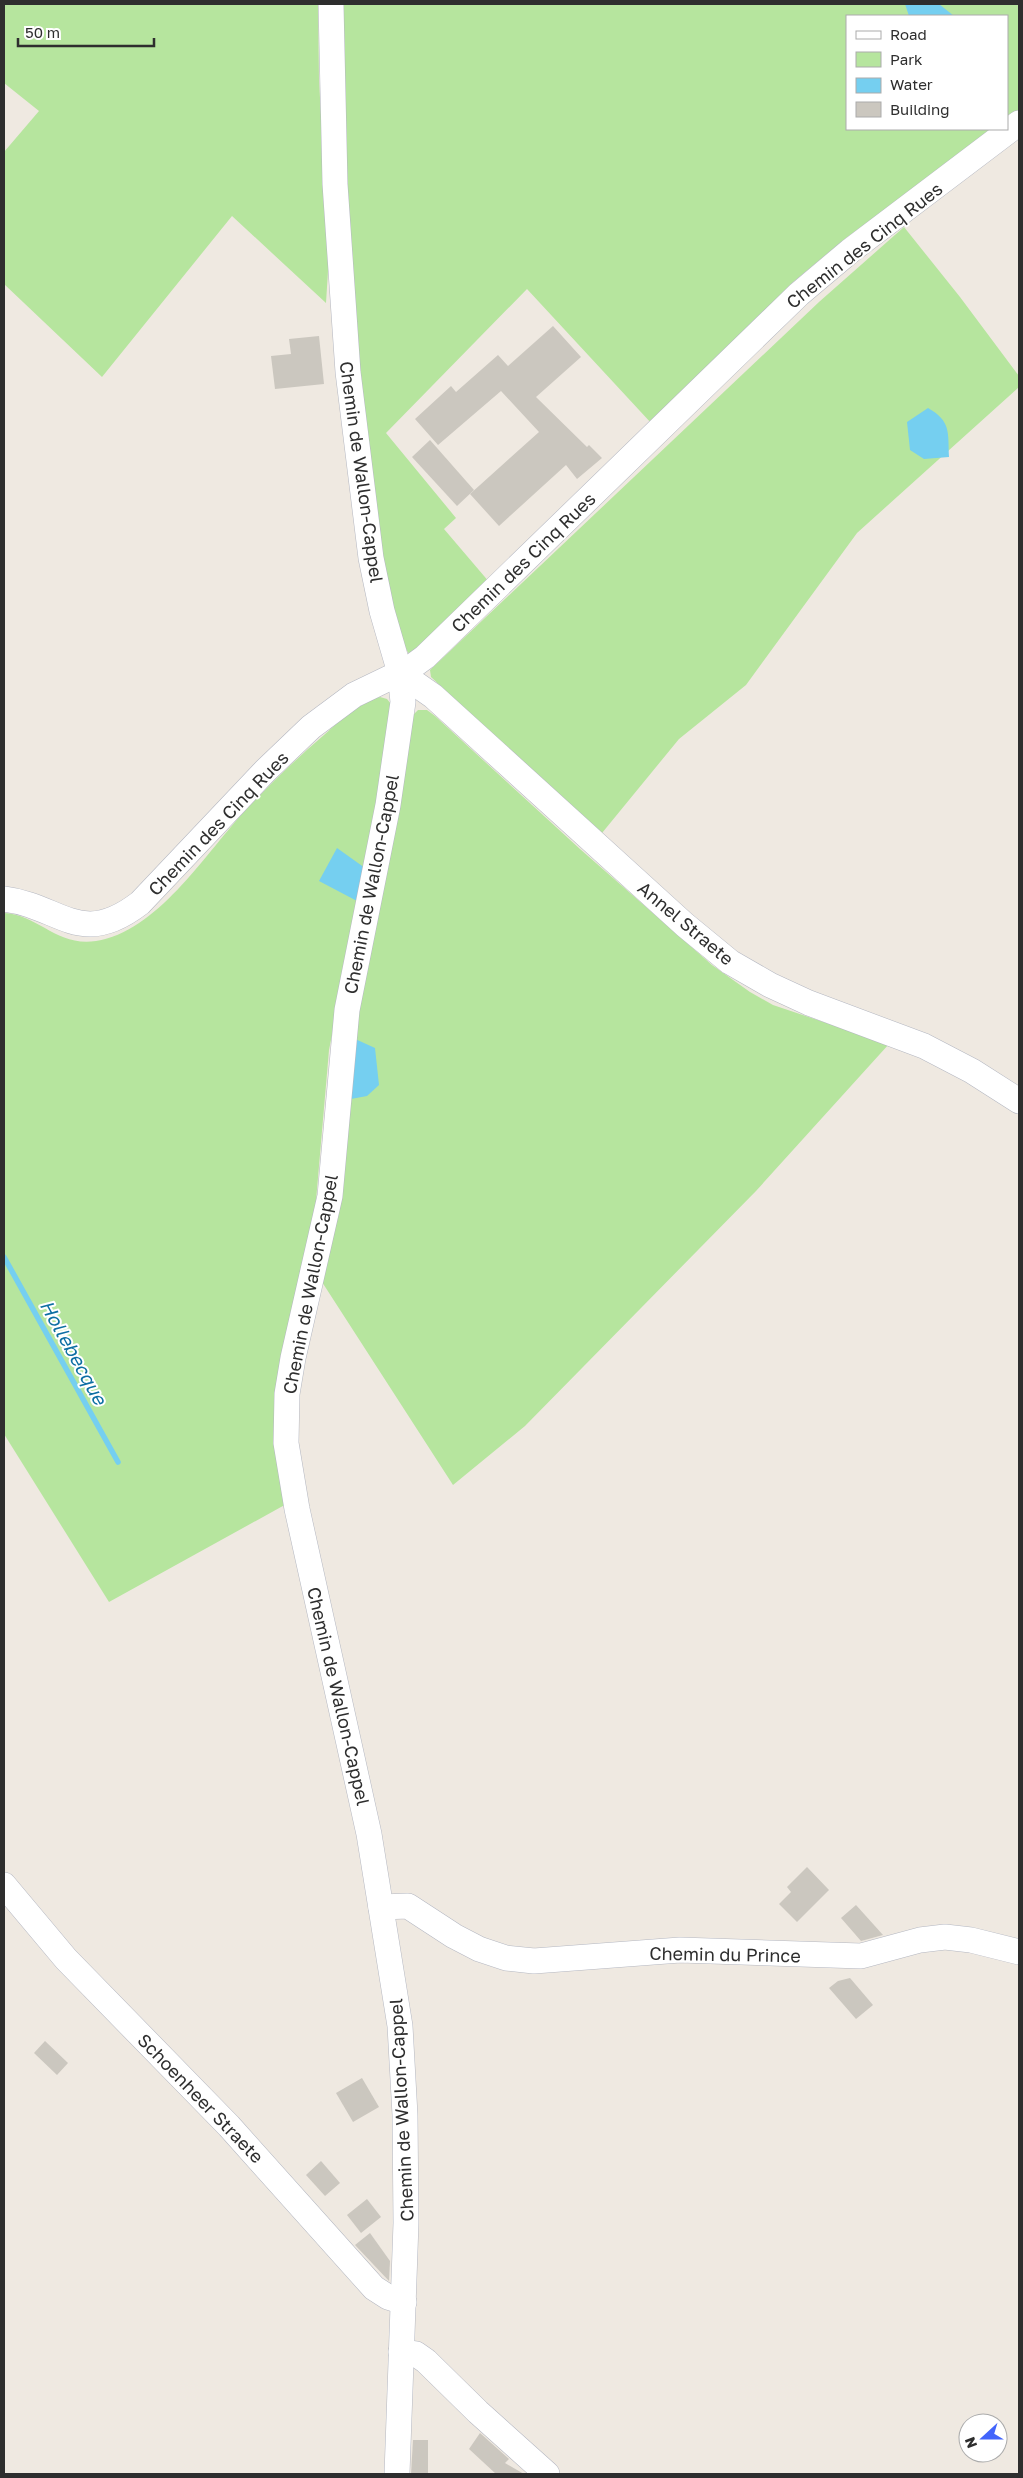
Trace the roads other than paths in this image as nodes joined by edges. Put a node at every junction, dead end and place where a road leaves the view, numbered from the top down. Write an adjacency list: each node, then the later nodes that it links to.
1 (330, 4): 3 (street, Chemin de Wallon-Cappel)
2 (1019, 123): 3 (street, Chemin des Cinq Rues)
3 (400, 673): 4 (street, Chemin des Cinq Rues); 5 (street, Annel Straete); 7 (street, Chemin de Wallon-Cappel)
4 (4, 899)
5 (1019, 1101)
6 (4, 1885): 9 (street, Schoenheer Straete)
7 (381, 1907): 8 (street, Chemin du Prince); 9 (street, Chemin de Wallon-Cappel)
8 (1019, 1952)
9 (404, 2302): 10 (street, Chemin de Wallon-Cappel)
10 (401, 2352): 11 (street, Chemin de Wallon-Cappel); 12 (street)
11 (397, 2474)
12 (547, 2474)

